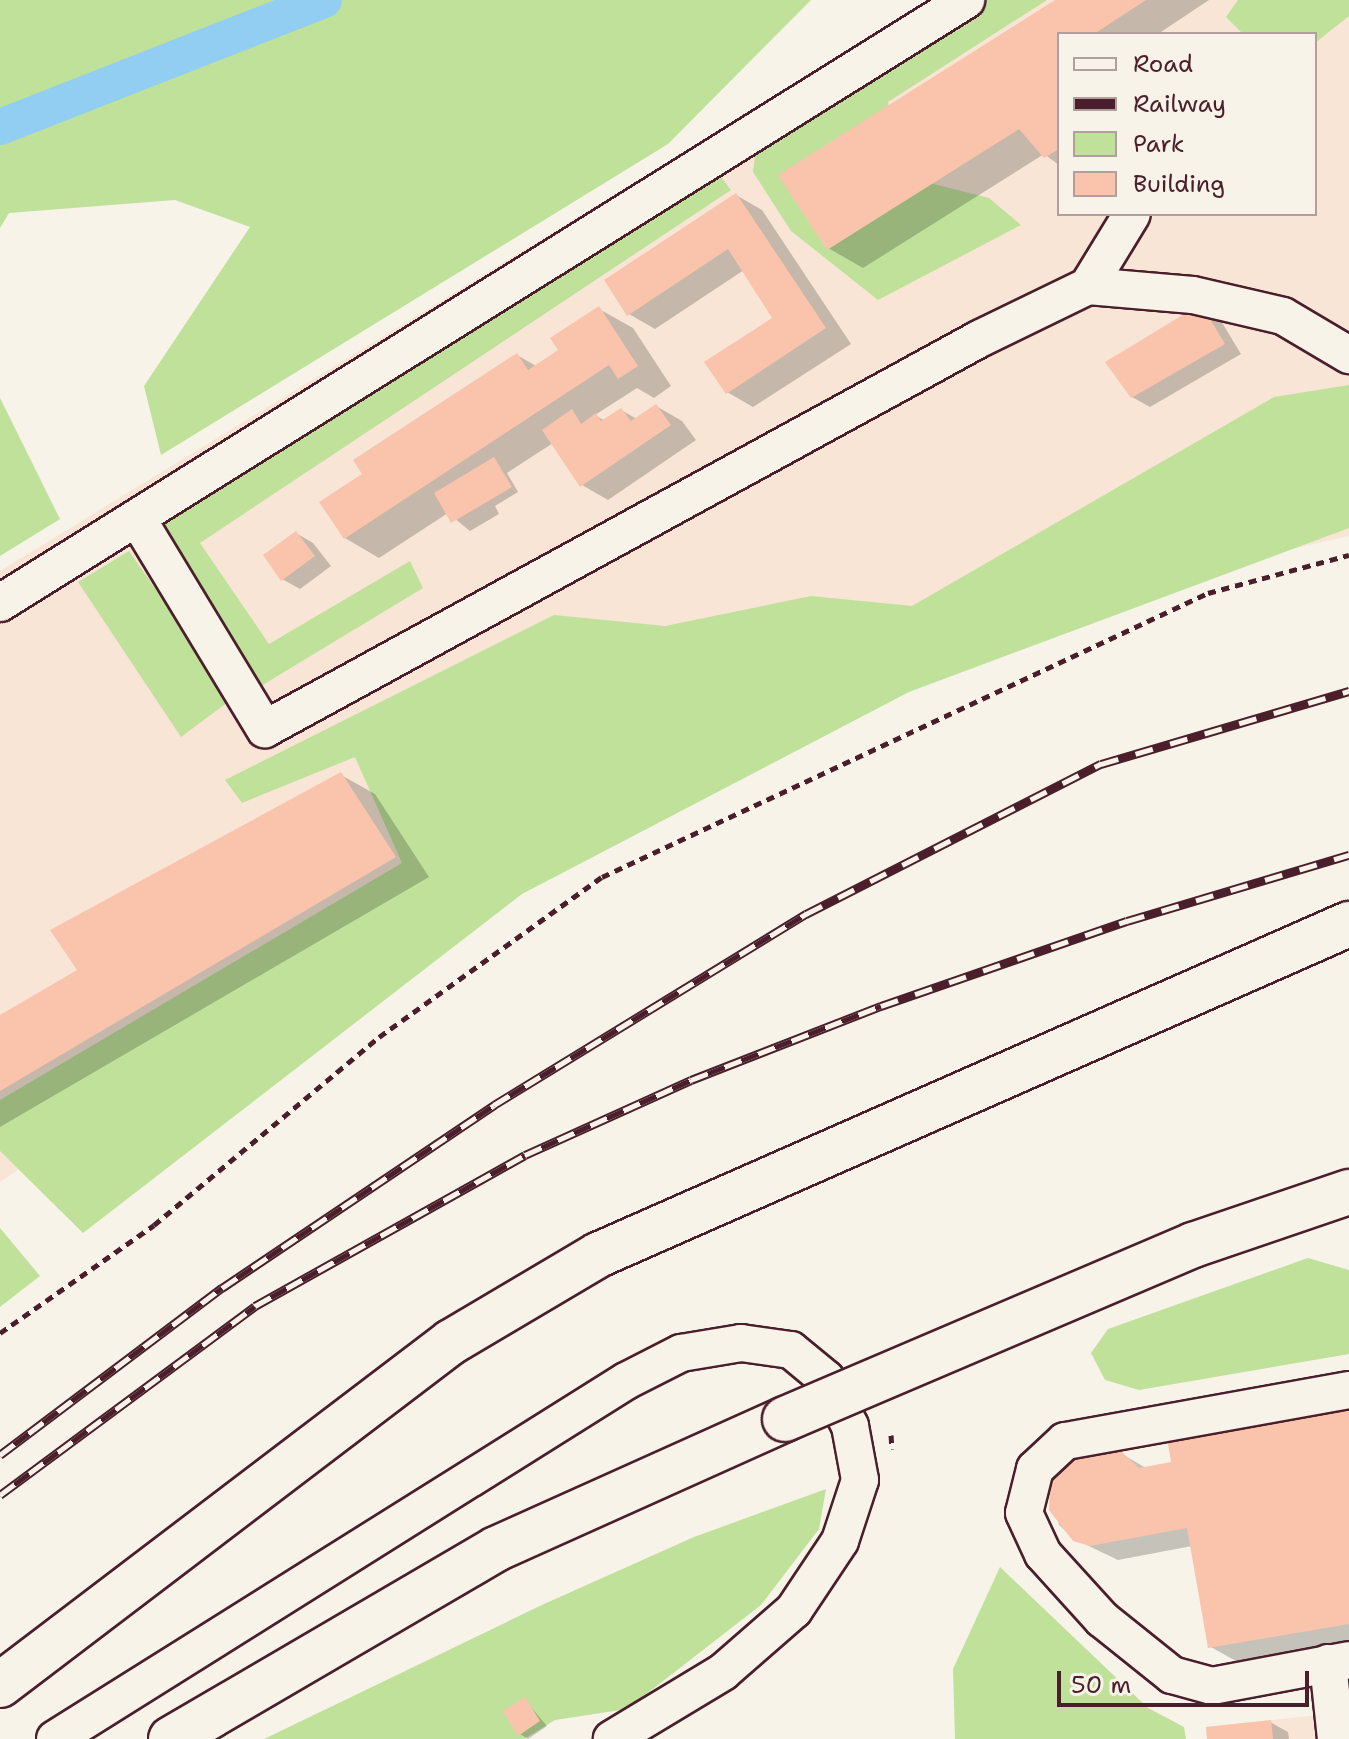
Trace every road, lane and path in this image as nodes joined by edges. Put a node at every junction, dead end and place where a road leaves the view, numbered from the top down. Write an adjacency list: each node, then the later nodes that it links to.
1 (966, 0): 5 (street)
2 (1131, 216): 3 (street)
3 (1088, 286): 4 (street); 5 (street)
4 (1349, 355)
5 (137, 518): 7 (street)
6 (1349, 555): 10 (path)
7 (0, 603)
8 (1349, 924): 13 (main road)
9 (1349, 1192): 15 (main road, bridge)
10 (0, 1333)
11 (1349, 1390): 12 (street)
12 (1339, 1662): 17 (street)
13 (0, 1685)
14 (55, 1739): 16 (street)
15 (171, 1739)
16 (612, 1739)
17 (1336, 1739)

